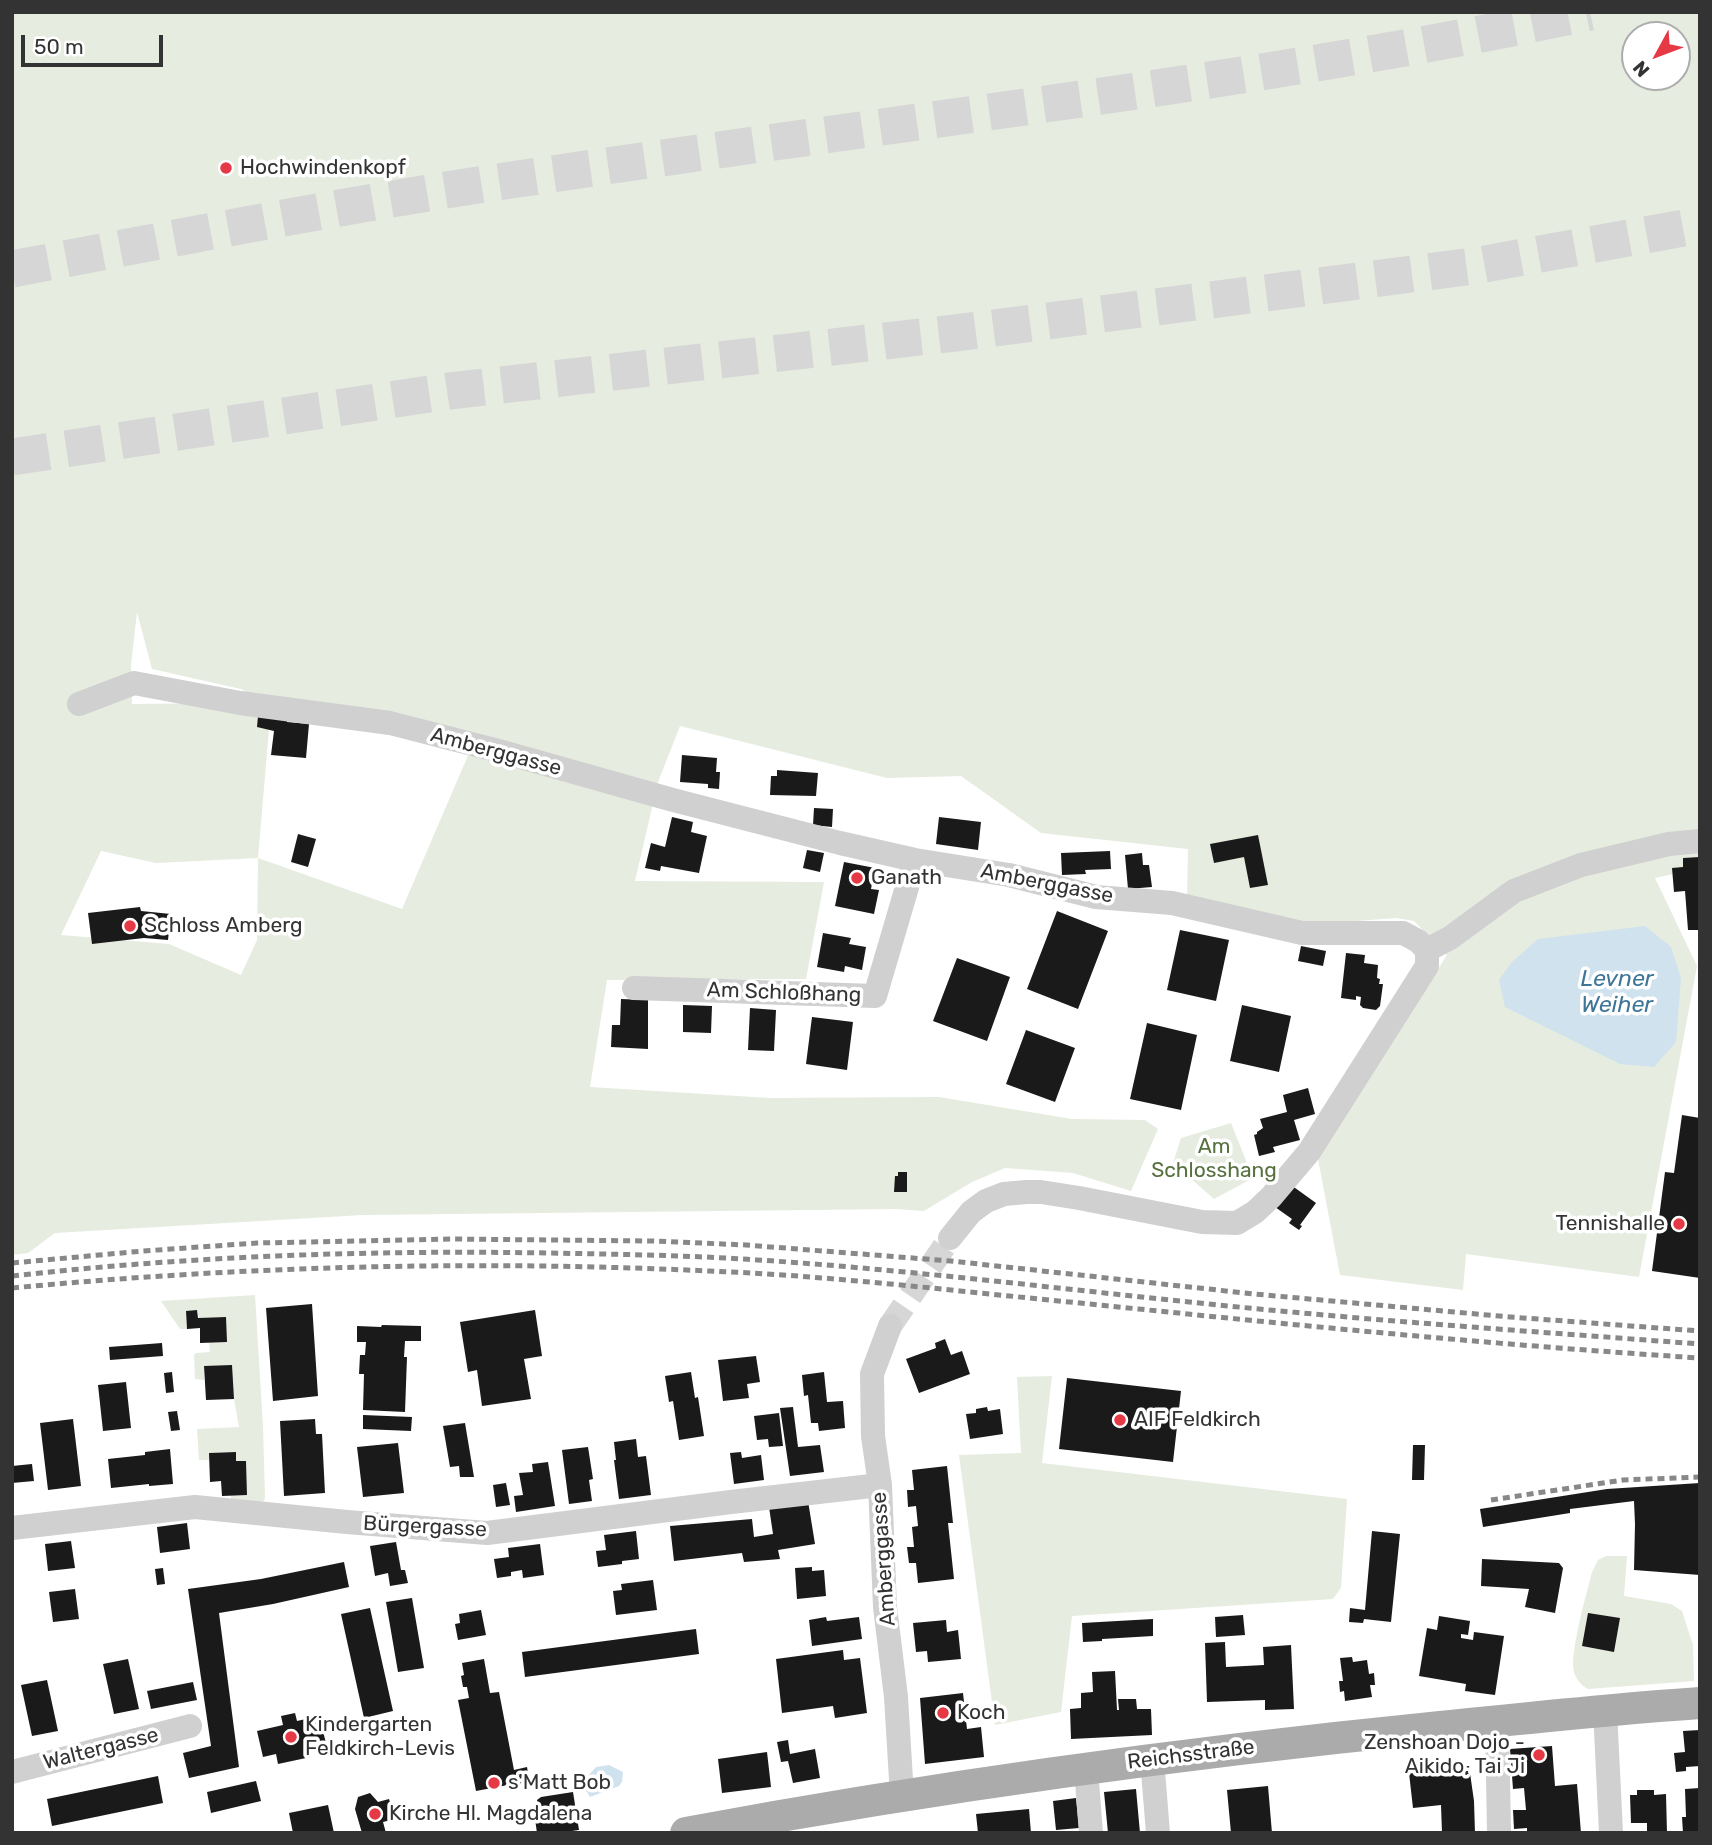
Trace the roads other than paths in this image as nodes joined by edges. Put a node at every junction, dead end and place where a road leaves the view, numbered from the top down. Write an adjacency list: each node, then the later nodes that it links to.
1 (79, 704): 3 (street, Amberggasse)
2 (1700, 841): 4 (street)
3 (915, 860): 4 (street, Amberggasse); 5 (street, Am Schloßhang)
4 (1427, 950): 6 (street)
5 (634, 988)
6 (950, 1238)
7 (890, 1326): 8 (street, Amberggasse)
8 (880, 1485): 9 (street, Bürgergasse); 17 (street, Amberggasse)
9 (12, 1528)
10 (1700, 1703): 11 (main road, Reichsstraße)
11 (1605, 1710): 12 (main road, Reichsstraße); 22 (street)
12 (1497, 1721): 14 (main road, Reichsstraße); 21 (street)
13 (190, 1727): 16 (street, Waltergasse)
14 (1152, 1759): 15 (main road, Reichsstraße); 20 (street)
15 (1086, 1769): 17 (main road, Reichsstraße); 19 (street)
16 (12, 1772)
17 (902, 1796): 18 (main road, Reichsstraße)
18 (691, 1832)
19 (1091, 1833)
20 (1158, 1833)
21 (1499, 1833)
22 (1611, 1833)

